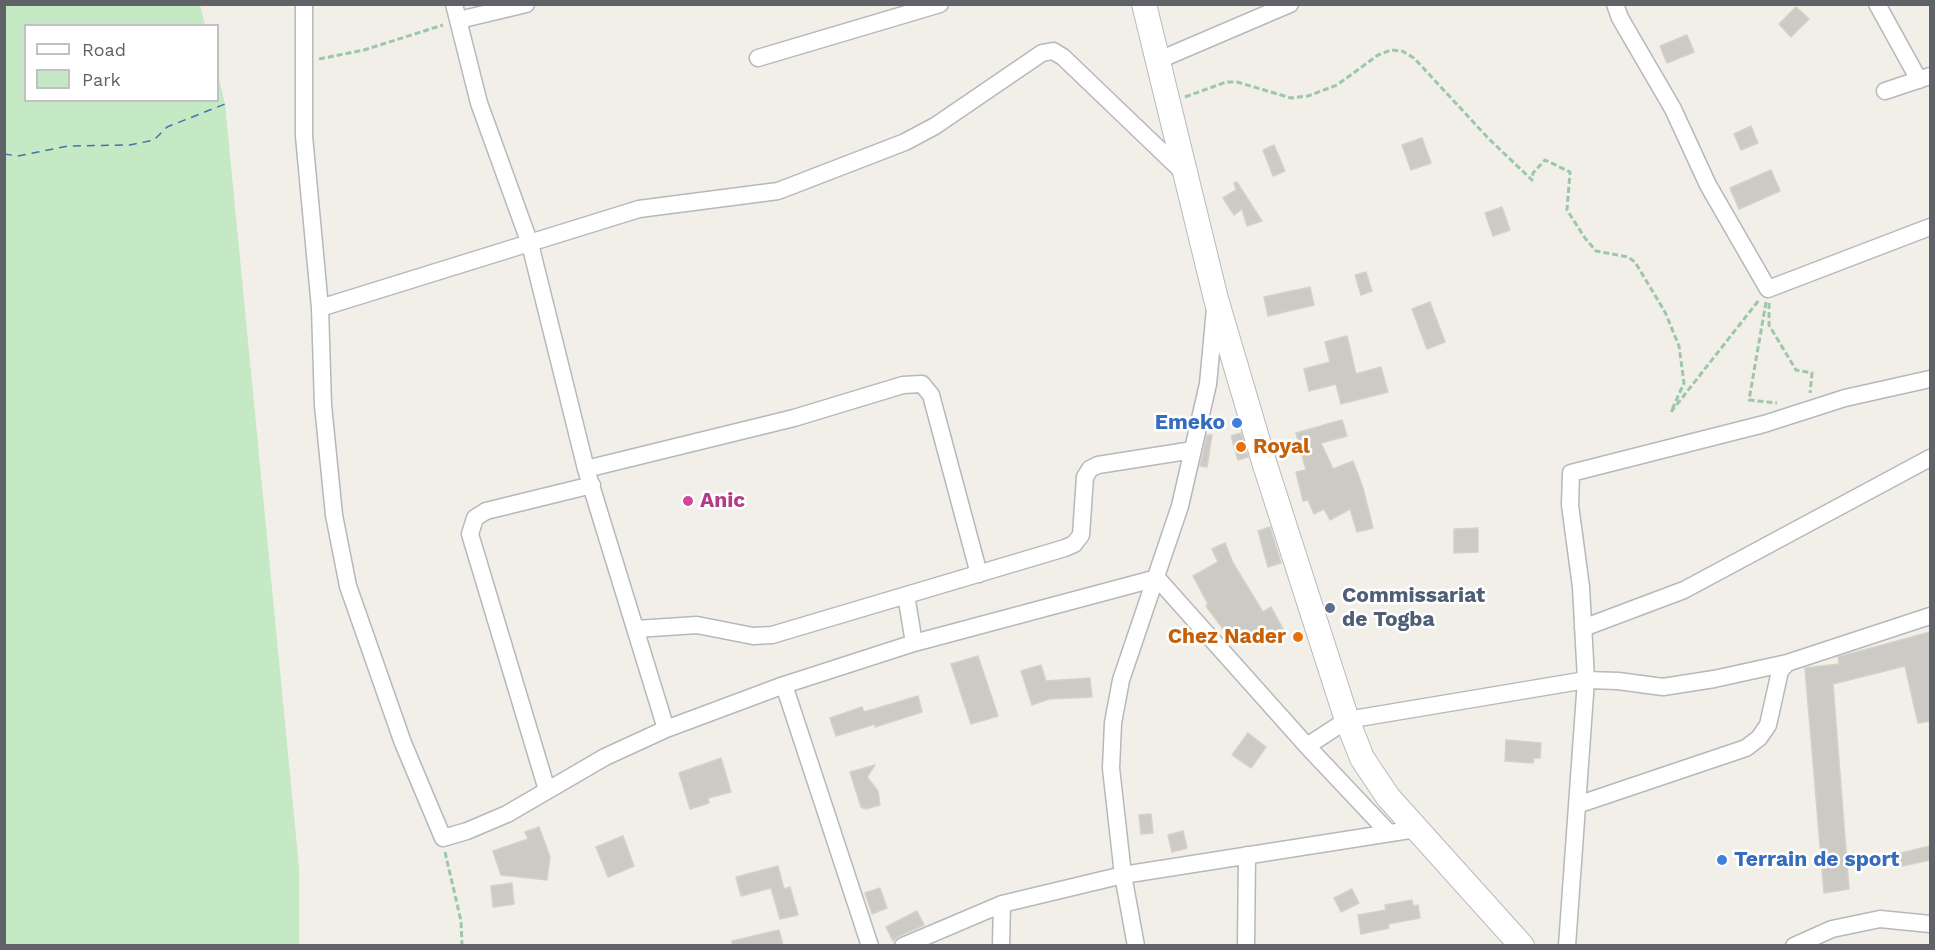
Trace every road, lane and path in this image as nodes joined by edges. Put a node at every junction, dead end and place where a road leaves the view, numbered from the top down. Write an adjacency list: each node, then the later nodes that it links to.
1 (304, 4): 11 (street)
2 (526, 4): 8 (street)
3 (940, 4): 9 (street)
4 (1144, 4): 10 (street)
5 (1290, 4): 10 (street)
6 (1615, 4): 18 (street)
7 (1877, 4): 12 (street)
8 (457, 12): 11 (path); 17 (street)
9 (758, 58)
10 (1159, 60): 14 (street)
11 (304, 61): 20 (street)
12 (1925, 78): 13 (street)
13 (1885, 91)
14 (1168, 102): 15 (street); 18 (path)
15 (1185, 174): 17 (street); 19 (street)
16 (1930, 227): 18 (street)
17 (530, 244): 20 (street); 26 (street)
18 (1768, 289): 22 (path); 23 (path)
19 (1216, 299): 24 (street); 37 (street)
20 (320, 308): 44 (street)
21 (1930, 379): 31 (street)
22 (1810, 396)
23 (1782, 404)
24 (1193, 450): 27 (street); 28 (street)
25 (1930, 458): 31 (street)
26 (589, 477): 27 (street); 32 (street); 40 (street)
27 (979, 574): 29 (street)
28 (1157, 578): 33 (street); 39 (street); 46 (street)
29 (906, 595): 32 (street); 33 (street)
30 (1930, 616): 34 (street)
31 (1583, 628): 35 (street)
32 (636, 629): 38 (street)
33 (914, 643): 36 (street)
34 (1787, 663): 35 (street); 41 (street)
35 (1586, 680): 37 (street); 41 (street)
36 (784, 685): 38 (street); 51 (street)
37 (1347, 720): 39 (street); 42 (street)
38 (666, 729): 40 (street)
39 (1307, 746): 43 (street)
40 (547, 790): 44 (street)
41 (1577, 805): 57 (street)
42 (1416, 829): 43 (street); 56 (street)
43 (1389, 833): 45 (street)
44 (443, 838): 50 (path)
45 (1247, 855): 46 (street); 55 (street)
46 (1123, 875): 47 (street); 54 (street)
47 (1002, 904): 52 (street); 53 (street)
48 (1930, 924): 49 (street)
49 (1801, 944)
50 (462, 945)
51 (870, 945)
52 (903, 945)
53 (1001, 945)
54 (1136, 945)
55 (1246, 945)
56 (1522, 945)
57 (1567, 945)

